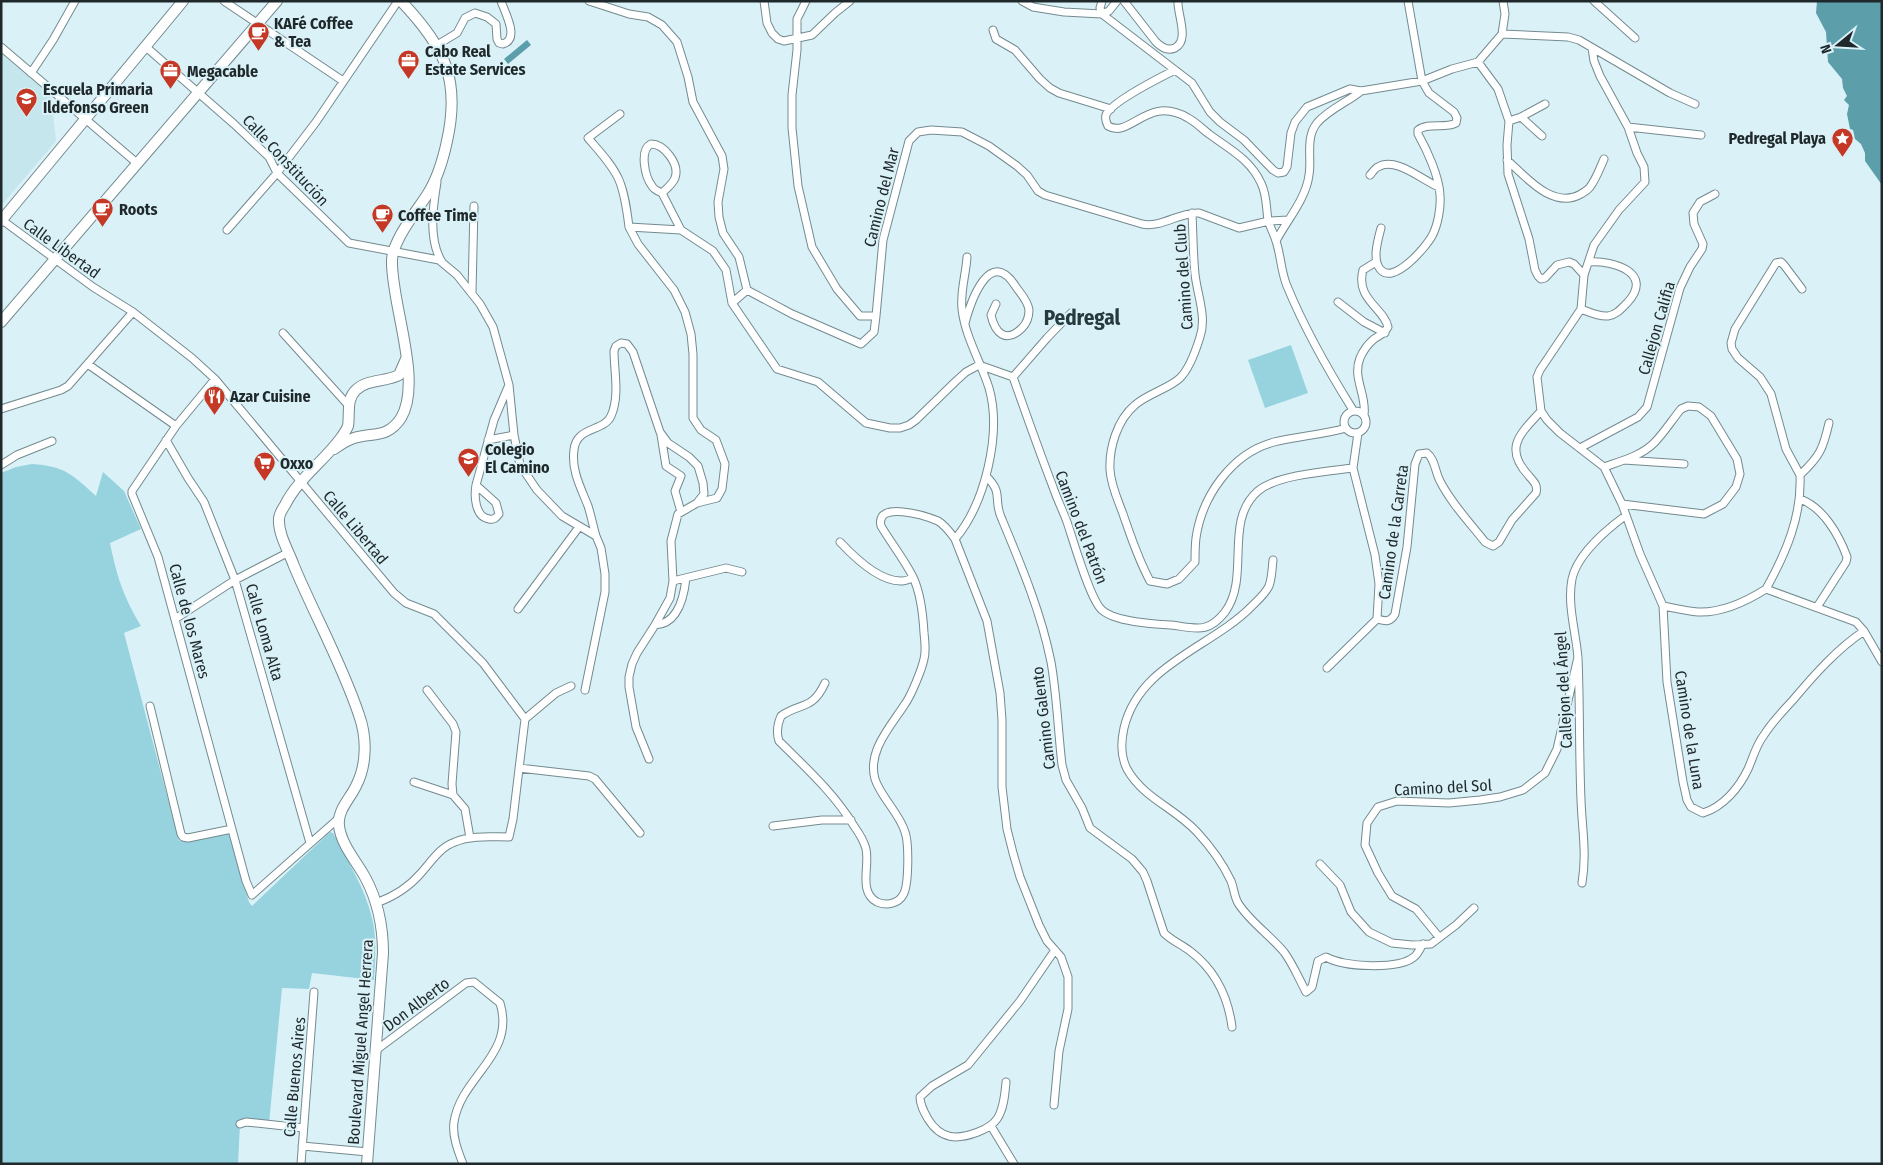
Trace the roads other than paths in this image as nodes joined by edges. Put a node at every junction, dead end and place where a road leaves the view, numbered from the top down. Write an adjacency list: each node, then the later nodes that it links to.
1 (75, 1): 31 (street)
2 (183, 1): 27 (street)
3 (224, 1): 20 (street)
4 (277, 1): 20 (street)
5 (400, 1): 25 (street); 32 (street)
6 (501, 1): 25 (street)
7 (589, 1): 73 (street)
8 (764, 1): 23 (street)
9 (806, 1): 23 (street)
10 (850, 1): 23 (street)
11 (1022, 1): 19 (street)
12 (1102, 1): 19 (street)
13 (1117, 1): 19 (street)
14 (1124, 1): 15 (street)
15 (1178, 1)
16 (1408, 1): 33 (street)
17 (1503, 1): 22 (street)
18 (1594, 1): 24 (street)
19 (1102, 14): 30 (street)
20 (259, 24): 32 (street); 35 (street)
21 (993, 30): 38 (street)
22 (1502, 34): 28 (street); 29 (street)
23 (798, 37): 81 (street)
24 (1635, 38)
25 (437, 44): 50 (street)
26 (1, 47): 31 (street)
27 (146, 47): 35 (street, Calle Constitución); 41 (street)
28 (1592, 48): 37 (street); 43 (street)
29 (1478, 62): 33 (street); 42 (street)
30 (1175, 70): 34 (street); 38 (street)
31 (31, 73): 41 (street)
32 (343, 81): 49 (street)
33 (1422, 81): 34 (street); 52 (street)
34 (1361, 91): 57 (street)
35 (198, 92): 48 (street); 49 (street, Calle Constitución)
36 (1545, 104): 40 (street)
37 (1695, 104)
38 (1111, 109): 59 (street)
39 (620, 114): 60 (street)
40 (1522, 117): 42 (street); 45 (street)
41 (86, 120): 48 (street); 58 (street)
42 (1509, 121): 47 (street)
43 (1628, 127): 44 (street); 70 (street)
44 (1702, 135)
45 (1542, 136)
46 (1604, 158): 47 (street)
47 (1507, 160): 71 (street)
48 (138, 164): 67 (street)
49 (277, 173): 62 (street); 65 (street, Calle Constitución)
50 (438, 175): 65 (street); 68 (street)
51 (1370, 175): 52 (street)
52 (1439, 187): 69 (street)
53 (662, 193): 53 (street); 63 (street)
54 (1715, 194): 106 (street, Callejon Califia)
55 (474, 206): 74 (street)
56 (1192, 213): 59 (street); 81 (street, Camino del Mar); 99 (street, Camino del Club)
57 (1288, 220): 59 (street); 64 (street)
58 (2, 221): 67 (street, Calle Libertad)
59 (1268, 221): 64 (street)
60 (629, 227): 63 (street); 118 (street)
61 (1381, 228): 69 (street)
62 (228, 230)
63 (681, 230): 76 (street)
64 (1276, 241): 94 (street)
65 (393, 252): 68 (street, Calle Constitución); 86 (street)
66 (967, 256): 83 (street)
67 (55, 260): 79 (street, Calle Libertad); 82 (street)
68 (442, 262): 74 (street)
69 (1376, 262): 85 (street)
70 (1589, 262): 71 (street); 78 (street)
71 (1584, 275): 78 (street)
72 (1802, 289): 113 (street)
73 (747, 290): 76 (street); 81 (street, Camino del Mar)
74 (472, 293): 91 (street)
75 (1338, 302): 85 (street)
76 (732, 303): 88 (street)
77 (996, 304): 83 (street)
78 (1581, 309): 95 (street)
79 (133, 312): 87 (street); 90 (street, Calle Libertad)
80 (1071, 314): 89 (street)
81 (876, 316)
82 (1, 322)
83 (965, 326): 88 (street)
84 (283, 333): 92 (street)
85 (1385, 333): 96 (street)
86 (406, 359): 92 (street); 107 (street)
87 (89, 365): 93 (street); 98 (street)
88 (979, 365): 89 (street); 114 (street)
89 (1013, 377): 139 (street, Camino del Patrón)
90 (215, 379): 98 (street, Calle de los Mares); 115 (street, Calle Libertad)
91 (509, 385): 102 (street); 104 (street)
92 (349, 406): 107 (street)
93 (1, 409)
94 (1353, 410): 96 (street); 99 (street)
95 (1541, 411): 106 (street); 138 (street, Camino de la Carreta)
96 (1364, 415): 101 (street)
97 (1829, 423): 113 (street)
98 (176, 426): 103 (street, Calle de los Mares)
99 (1346, 428): 101 (street)
100 (660, 432): 118 (street); 120 (street); 123 (street)
101 (1358, 433): 112 (street)
102 (514, 435): 104 (street); 122 (street)
103 (166, 440): 131 (street, Calle Loma Alta); 137 (street, Calle de los Mares)
104 (488, 440): 116 (street)
105 (52, 441): 110 (street)
106 (1580, 448): 111 (street)
107 (331, 451): 115 (street)
108 (1624, 460): 109 (street); 111 (street); 119 (street)
109 (1684, 464)
110 (1, 465)
111 (1604, 467): 119 (street)
112 (1353, 468): 138 (street); 139 (street)
113 (1800, 475): 117 (street)
114 (986, 476): 124 (street); 171 (street, Camino Galento)
115 (300, 481): 126 (street); 151 (street, Calle Libertad)
116 (476, 485): 116 (street)
117 (1800, 499): 133 (street); 135 (street)
118 (697, 503): 120 (street)
119 (1622, 504): 121 (street)
120 (681, 512): 132 (street)
121 (1626, 516): 134 (street); 143 (street, Callejon del Ángel)
122 (579, 526): 123 (street); 136 (street)
123 (596, 536): 149 (street)
124 (954, 539): 130 (street); 169 (street)
125 (840, 542): 130 (street)
126 (289, 552): 131 (street); 156 (street)
127 (1273, 560): 142 (street)
128 (742, 572): 129 (street)
129 (686, 578): 132 (street); 140 (street)
130 (913, 578): 157 (street)
131 (235, 580): 137 (street); 162 (street, Calle Loma Alta)
132 (673, 580): 140 (street)
133 (1766, 589): 134 (street); 135 (street)
134 (1663, 606): 141 (street, Camino de la Luna)
135 (1817, 607): 141 (street)
136 (518, 609)
137 (175, 619): 159 (street, Calle de los Mares)
138 (1377, 619): 145 (street)
139 (1213, 624): 142 (street)
140 (655, 625): 152 (street)
141 (1864, 630): 144 (street)
142 (1210, 638): 168 (street)
143 (1578, 657): 164 (street, Callejon del Ángel); 167 (street, Camino del Sol)
144 (1882, 662)
145 (1327, 668)
146 (826, 683): 157 (street)
147 (571, 686): 151 (street)
148 (427, 690): 155 (street)
149 (585, 690)
150 (150, 706): 159 (street)
151 (525, 719): 153 (street)
152 (649, 759)
153 (519, 768): 160 (street); 161 (street)
154 (414, 782): 155 (street)
155 (453, 795): 161 (street)
156 (339, 818): 162 (street); 165 (street, Boulevard Miguel Angel Herrera)
157 (851, 820): 158 (street)
158 (773, 826)
159 (232, 829): 162 (street, Calle de los Mares)
160 (640, 833)
161 (470, 838): 165 (street)
162 (310, 843)
163 (1320, 864): 168 (street)
164 (1582, 883)
165 (376, 903): 172 (street, Boulevard Miguel Angel Herrera)
166 (1474, 908): 167 (street)
167 (1439, 937): 168 (street)
168 (1423, 944)
169 (1055, 950): 174 (street); 176 (street)
170 (314, 992): 177 (street, Calle Buenos Aires)
171 (1232, 1027)
172 (375, 1052): 179 (street, Boulevard Miguel Angel Herrera); 182 (street, Don Alberto)
173 (1006, 1082): 176 (street)
174 (1054, 1105)
175 (240, 1124): 177 (street)
176 (991, 1126): 183 (street)
177 (303, 1128): 178 (street, Calle Buenos Aires)
178 (302, 1146): 179 (street); 180 (street, Calle Buenos Aires)
179 (368, 1152): 181 (street, Boulevard Miguel Angel Herrera)
180 (301, 1164)
181 (367, 1164)
182 (463, 1164)
183 (1014, 1164)

